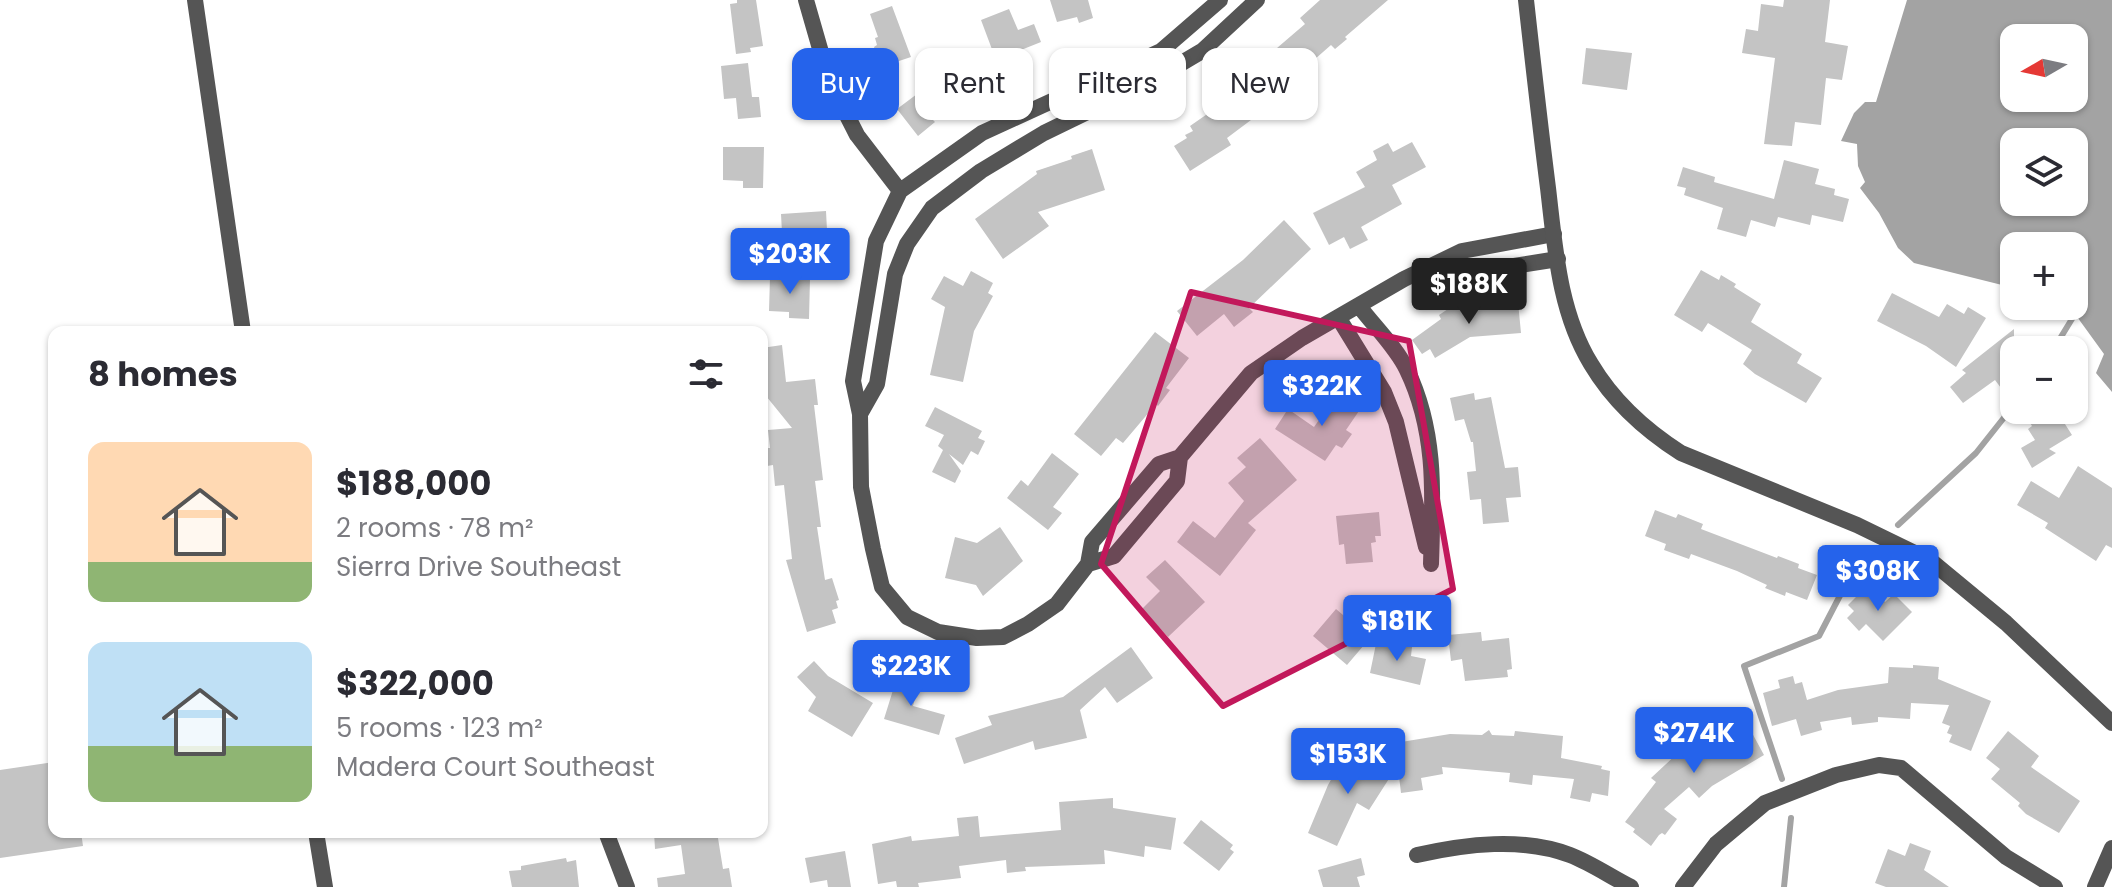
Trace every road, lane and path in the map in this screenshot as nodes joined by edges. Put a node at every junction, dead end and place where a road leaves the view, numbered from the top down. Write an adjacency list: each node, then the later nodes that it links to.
1 (195, 0): 12 (street)
2 (806, 0): 6 (street)
3 (1220, 0): 6 (street)
4 (1257, 0): 13 (street)
5 (1526, 0): 7 (street)
6 (900, 191): 13 (street)
7 (1554, 234): 8 (street); 9 (street)
8 (1558, 259): 9 (street); 16 (street)
9 (1427, 269): 10 (street)
10 (1359, 306): 11 (street); 11 (street)
11 (1338, 317): 14 (street)
12 (242, 326)
13 (860, 414): 15 (street)
14 (1180, 457): 15 (street); 15 (street)
15 (1088, 564)
16 (2112, 723)
17 (317, 838): 21 (street)
18 (608, 838): 22 (street)
19 (2112, 848): 26 (street)
20 (1417, 855): 23 (street)
21 (325, 887)
22 (627, 887)
23 (1631, 887)
24 (1683, 887): 25 (street)
25 (2055, 887)
26 (2095, 887)

